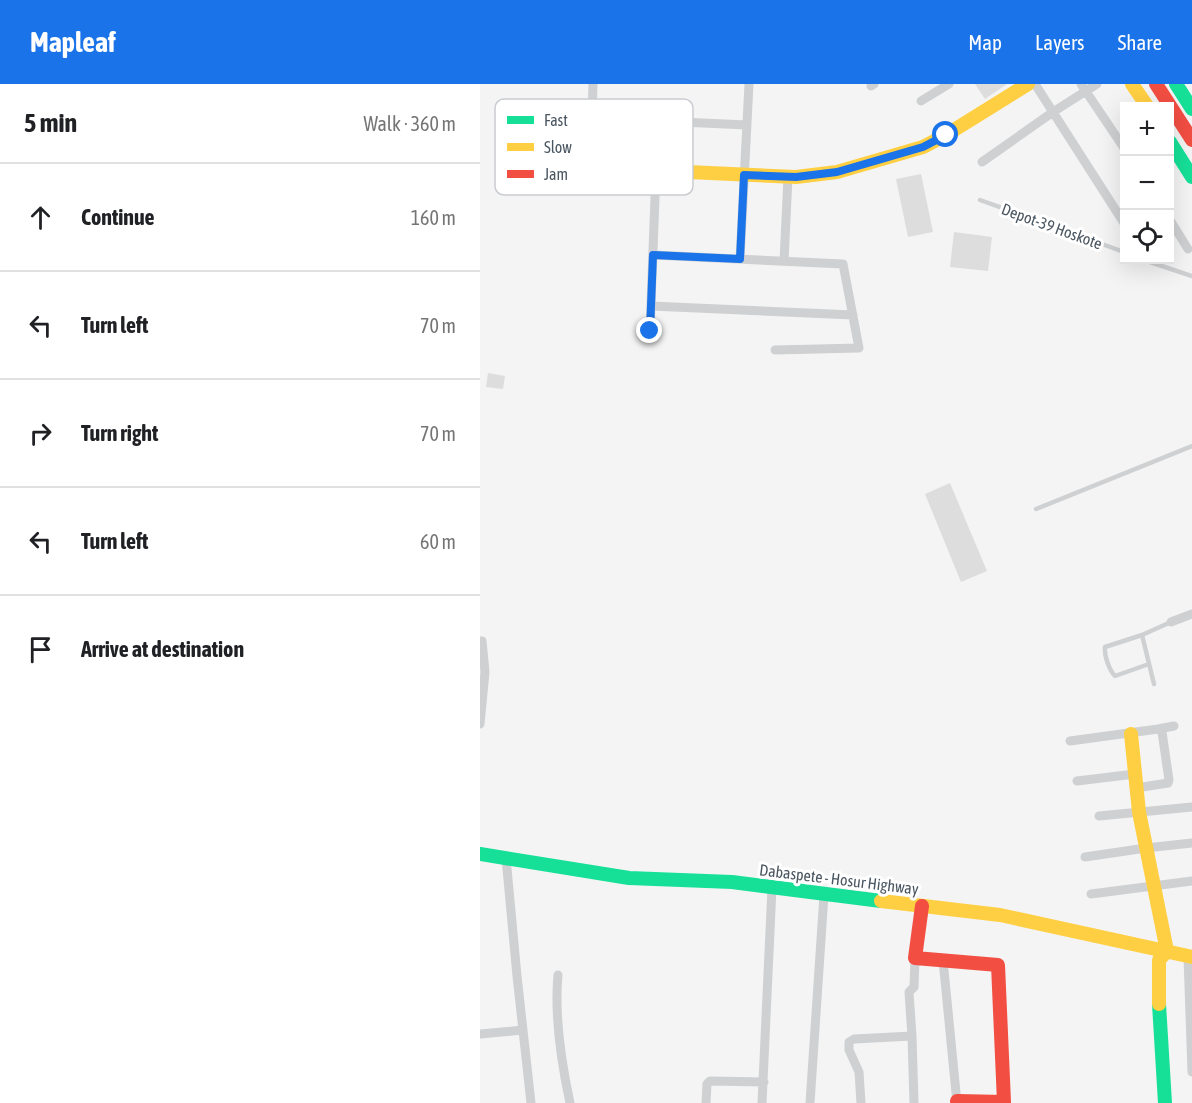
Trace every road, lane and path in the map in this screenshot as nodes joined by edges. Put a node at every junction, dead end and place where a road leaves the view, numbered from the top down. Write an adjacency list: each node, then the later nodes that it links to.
1 (593, 84): 11 (street)
2 (749, 84): 17 (street)
3 (948, 84): 12 (street)
4 (1028, 84): 24 (main road)
5 (1035, 84): 15 (street)
6 (1097, 84): 10 (street)
7 (1132, 84): 13 (main road)
8 (1156, 84): 18 (main road)
9 (1176, 84): 14 (main road)
10 (1084, 88): 15 (street); 19 (street)
11 (593, 99)
12 (921, 101)
13 (1144, 102)
14 (1192, 109)
15 (1053, 112): 21 (street); 28 (street)
16 (693, 123): 17 (street)
17 (747, 125): 23 (street)
18 (1192, 140)
19 (1120, 141)
20 (1175, 161): 25 (main road)
21 (982, 162)
22 (693, 173): 23 (main road)
23 (744, 175): 24 (main road); 33 (street)
24 (788, 177): 34 (street)
25 (1192, 177)
26 (655, 195): 32 (street)
27 (980, 200): 31 (lane, Depot-39 Hoskote)
28 (1120, 215)
29 (1174, 226): 30 (street)
30 (1188, 249)
31 (1120, 250)
32 (653, 255): 33 (street); 37 (street)
33 (740, 259): 34 (street)
34 (784, 261): 38 (street)
35 (1156, 264): 36 (lane)
36 (1192, 276)
37 (651, 306): 38 (street); 39 (street)
38 (853, 315): 40 (street)
39 (650, 331)
40 (775, 350)
41 (1192, 446): 42 (lane)
42 (1036, 509)
43 (1192, 614): 44 (street)
44 (1171, 622): 45 (lane)
45 (1142, 635): 47 (lane); 47 (lane)
46 (480, 640): 49 (street)
47 (1149, 664): 48 (lane)
48 (1154, 684)
49 (480, 724)
50 (1174, 726): 51 (street)
51 (1158, 729): 52 (street); 55 (street)
52 (1131, 734): 53 (street); 55 (main road)
53 (1070, 741)
54 (1077, 781): 55 (street)
55 (1136, 781): 57 (main road)
56 (1192, 807): 57 (street)
57 (1139, 812): 58 (street); 60 (main road)
58 (1099, 816)
59 (1192, 843): 60 (street)
60 (1146, 848): 62 (street); 65 (main road)
61 (480, 854): 63 (main road, Dabaspete - Hosur Highway)
62 (1085, 857)
63 (506, 858): 66 (main road, Dabaspete - Hosur Highway); 75 (street)
64 (1192, 881): 65 (street)
65 (1154, 886): 67 (street); 70 (main road)
66 (772, 888): 68 (main road, Dabaspete - Hosur Highway); 79 (street)
67 (1091, 894)
68 (824, 895): 69 (main road, Dabaspete - Hosur Highway); 86 (street)
69 (922, 906): 70 (main road, Dabaspete - Hosur Highway); 72 (main road)
70 (1167, 951): 71 (main road, Dabaspete - Hosur Highway); 89 (main road)
71 (1190, 957): 78 (street)
72 (915, 958): 73 (main road); 77 (street)
73 (943, 960): 80 (street); 81 (main road)
74 (558, 975): 83 (street)
75 (523, 1030): 76 (street); 82 (street)
76 (480, 1034)
77 (912, 1036): 87 (street); 88 (street)
78 (1192, 1072)
79 (764, 1082): 84 (street); 85 (street)
80 (957, 1102): 81 (main road)
81 (1004, 1102)
82 (531, 1103)
83 (570, 1103)
84 (706, 1103)
85 (762, 1103)
86 (810, 1103)
87 (861, 1103)
88 (914, 1103)
89 (1165, 1103)

